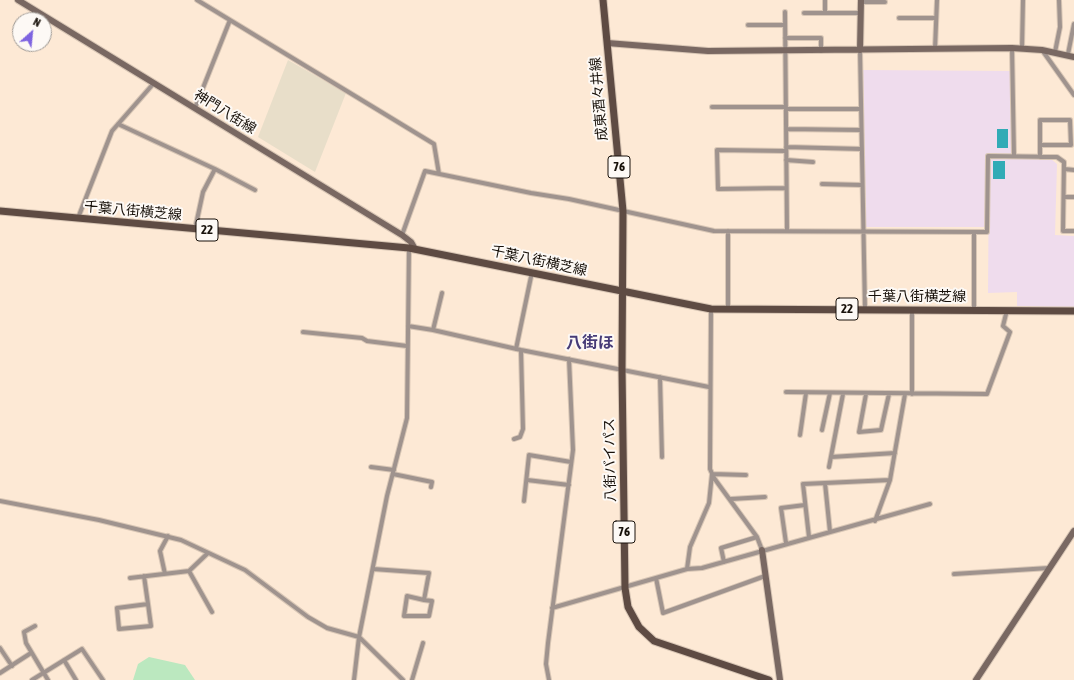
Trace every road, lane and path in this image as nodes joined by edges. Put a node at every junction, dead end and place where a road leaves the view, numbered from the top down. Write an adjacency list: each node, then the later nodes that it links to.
1 (18, 0): 31 (street, 神門八街線)
2 (197, 0): 16 (street)
3 (603, 0): 21 (main road, 成東酒々井線 / 76)
4 (825, 0): 12 (street)
5 (937, 0): 15 (street)
6 (1023, 0): 24 (street)
7 (1059, 0): 29 (street)
8 (861, 1): 9 (street); 13 (street)
9 (886, 2)
10 (785, 12): 19 (street)
11 (804, 13): 12 (street)
12 (825, 13): 13 (street)
13 (861, 13): 25 (street)
14 (899, 18): 15 (street)
15 (936, 18): 23 (street)
16 (230, 20): 34 (street); 50 (street)
17 (1074, 24): 30 (street)
18 (748, 25): 19 (street)
19 (785, 25): 20 (street)
20 (785, 38): 27 (street); 28 (street)
21 (607, 43): 27 (street); 58 (main road, 成東酒々井線 / 76)
22 (1012, 48): 23 (street); 24 (street); 43 (street)
23 (935, 49): 25 (street)
24 (1022, 49): 26 (street)
25 (860, 50): 28 (street); 36 (street)
26 (1042, 50): 29 (street); 32 (street)
27 (786, 51): 28 (street); 35 (street)
28 (821, 51)
29 (1055, 52): 30 (street)
30 (1071, 56)
31 (154, 83): 34 (street, 神門八街線); 37 (street)
32 (1074, 95)
33 (712, 107): 35 (street)
34 (195, 108): 66 (street, 神門八街線)
35 (786, 108): 36 (street); 38 (street)
36 (861, 109): 39 (street)
37 (118, 124): 47 (street); 59 (street)
38 (786, 129): 39 (street); 41 (street)
39 (861, 130): 42 (street)
40 (1040, 145): 40 (street); 44 (street)
41 (786, 149): 42 (street); 45 (street); 53 (street)
42 (862, 149): 52 (street)
43 (1014, 156): 44 (street); 65 (street)
44 (1040, 157): 48 (street)
45 (786, 160): 46 (street); 53 (street)
46 (813, 162)
47 (215, 169): 54 (street); 60 (street)
48 (1064, 169): 49 (street); 55 (street)
49 (1074, 170)
50 (438, 174): 58 (street); 66 (street)
51 (822, 184): 52 (street)
52 (862, 185): 63 (street)
53 (786, 188): 62 (street)
54 (255, 190)
55 (1064, 197): 56 (street); 64 (street)
56 (1074, 197)
57 (0, 211): 59 (main road, 千葉八街横芝線 / 22)
58 (623, 211): 61 (street); 70 (main road, 成東酒々井線 / 76)
59 (78, 218): 60 (main road, 千葉八街横芝線 / 22)
60 (195, 229): 67 (main road, 千葉八街横芝線 / 22)
61 (728, 231): 62 (street); 72 (street)
62 (786, 231): 63 (street)
63 (864, 231): 65 (street); 73 (street)
64 (1074, 231)
65 (974, 232): 75 (street)
66 (402, 235): 67 (street, 神門八街線)
67 (412, 249): 68 (main road, 千葉八街横芝線 / 22); 78 (street)
68 (532, 272): 70 (main road, 千葉八街横芝線 / 22); 82 (street)
69 (442, 292): 79 (street)
70 (621, 292): 71 (main road, 千葉八街横芝線 / 22); 85 (main road, 八街バイパス / 76)
71 (711, 309): 72 (main road, 千葉八街横芝線 / 22); 87 (street)
72 (728, 309): 73 (main road, 千葉八街横芝線 / 22)
73 (865, 310): 74 (main road, 千葉八街横芝線 / 22)
74 (912, 310): 75 (main road, 千葉八街横芝線 / 22); 95 (street)
75 (974, 310): 76 (main road, 千葉八街横芝線 / 22)
76 (1007, 310): 77 (main road, 千葉八街横芝線 / 22); 95 (street)
77 (1074, 311)
78 (408, 326): 79 (street); 81 (street)
79 (433, 330): 82 (street)
80 (303, 332): 81 (street)
81 (407, 346): 105 (street)
82 (516, 349): 83 (street)
83 (521, 350): 84 (street); 98 (street)
84 (570, 360): 85 (street); 102 (street)
85 (622, 369): 86 (street); 139 (main road, 八街バイパス / 76)
86 (660, 377): 87 (street); 100 (street)
87 (710, 387): 106 (street)
88 (786, 392): 89 (street)
89 (806, 393): 90 (street); 97 (street)
90 (830, 393): 91 (street); 96 (street)
91 (843, 394): 92 (street); 101 (street)
92 (866, 394): 93 (street); 93 (street)
93 (889, 394): 94 (street)
94 (905, 394): 95 (street); 99 (street)
95 (912, 394)
96 (822, 430)
97 (800, 434)
98 (514, 439)
99 (895, 453): 101 (street); 109 (street)
100 (662, 457)
101 (831, 457): 104 (street)
102 (571, 462): 108 (street); 111 (street)
103 (370, 467): 105 (street)
104 (829, 467)
105 (394, 472): 112 (street); 129 (street)
106 (712, 474): 107 (street); 114 (street); 131 (street)
107 (746, 474)
108 (527, 480): 111 (street); 116 (street)
109 (890, 480): 110 (street); 119 (street)
110 (826, 483): 118 (street); 121 (street)
111 (569, 485): 142 (street)
112 (431, 487)
113 (765, 497): 114 (street)
114 (731, 499): 123 (street)
115 (0, 501): 122 (street)
116 (524, 502)
117 (930, 504): 119 (street)
118 (806, 505): 124 (street); 125 (street)
119 (875, 521): 121 (street)
120 (1074, 531): 130 (street)
121 (830, 532): 124 (street)
122 (168, 536): 127 (street); 133 (street)
123 (757, 537): 126 (street); 128 (street)
124 (809, 537): 125 (street)
125 (786, 543): 126 (street)
126 (762, 550): 128 (street); 136 (street)
127 (208, 553): 132 (street); 145 (street)
128 (724, 562): 131 (street)
129 (373, 568): 140 (street); 145 (street)
130 (1050, 568): 134 (street); 163 (street)
131 (687, 569): 138 (street)
132 (189, 571): 133 (street); 143 (street)
133 (165, 574): 135 (street)
134 (954, 574)
135 (144, 576): 137 (street); 141 (street)
136 (765, 576): 138 (street); 162 (street)
137 (130, 578)
138 (656, 578): 139 (street)
139 (625, 588): 142 (street); 161 (main road, 八街バイパス / 76)
140 (424, 600): 140 (street)
141 (148, 604): 141 (street)
142 (552, 608): 160 (street)
143 (212, 612)
144 (35, 626): 148 (street)
145 (359, 637): 157 (street); 158 (street)
146 (423, 643): 159 (street)
147 (0, 648): 150 (street)
148 (31, 654): 150 (street); 152 (street)
149 (64, 660): 152 (street); 155 (street); 156 (street)
150 (12, 666): 151 (street)
151 (0, 673)
152 (43, 673): 153 (street); 154 (street)
153 (32, 680)
154 (48, 680)
155 (76, 680)
156 (103, 680)
157 (354, 680)
158 (404, 680)
159 (412, 680)
160 (549, 680)
161 (769, 680)
162 (780, 680)
163 (976, 680)

